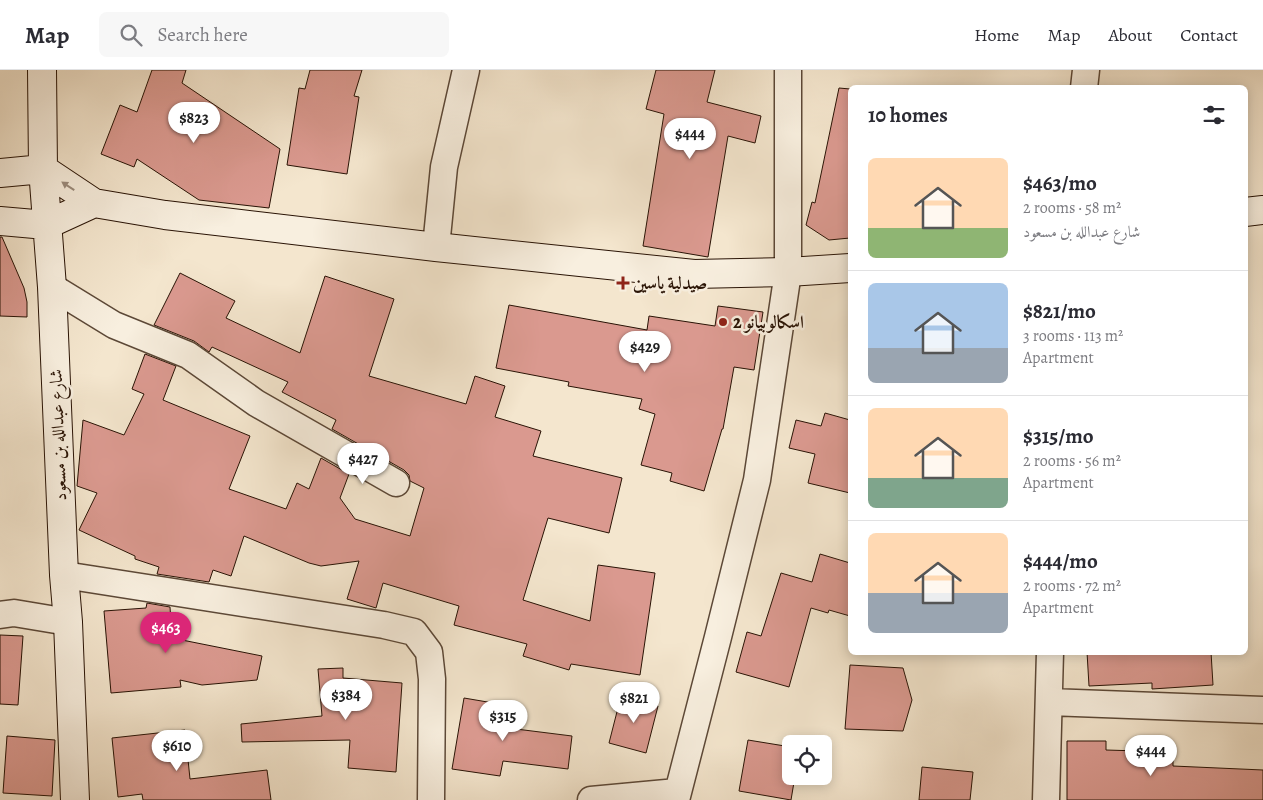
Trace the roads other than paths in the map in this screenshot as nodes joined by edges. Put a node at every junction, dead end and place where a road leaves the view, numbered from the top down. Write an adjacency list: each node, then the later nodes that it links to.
1 (42, 70): 6 (street, شارع عبدالله بن مسعود)
2 (466, 70): 13 (street)
3 (788, 70): 15 (street)
4 (1086, 70): 5 (street)
5 (1084, 85)
6 (43, 169): 7 (street); 8 (street, one-way to 6); 12 (street, شارع عبدالله بن مسعود)
7 (0, 173)
8 (94, 203): 12 (street); 13 (street)
9 (1263, 210): 10 (street)
10 (1248, 212)
11 (0, 221): 12 (street)
12 (46, 225): 16 (street, شارع عبدالله بن مسعود)
13 (436, 246): 15 (street)
14 (848, 268): 15 (street)
15 (788, 272): 24 (street)
16 (52, 287): 17 (street); 18 (street, شارع عبدالله بن مسعود)
17 (396, 483)
18 (64, 575): 20 (street, شارع عبدالله بن مسعود); 26 (street)
19 (0, 616): 20 (street)
20 (68, 622): 25 (street, شارع عبدالله بن مسعود)
21 (1050, 655): 22 (street)
22 (1049, 702): 23 (street); 28 (street)
23 (1263, 710)
24 (676, 796): 27 (street)
25 (75, 800)
26 (431, 800)
27 (591, 800)
28 (1046, 800)

